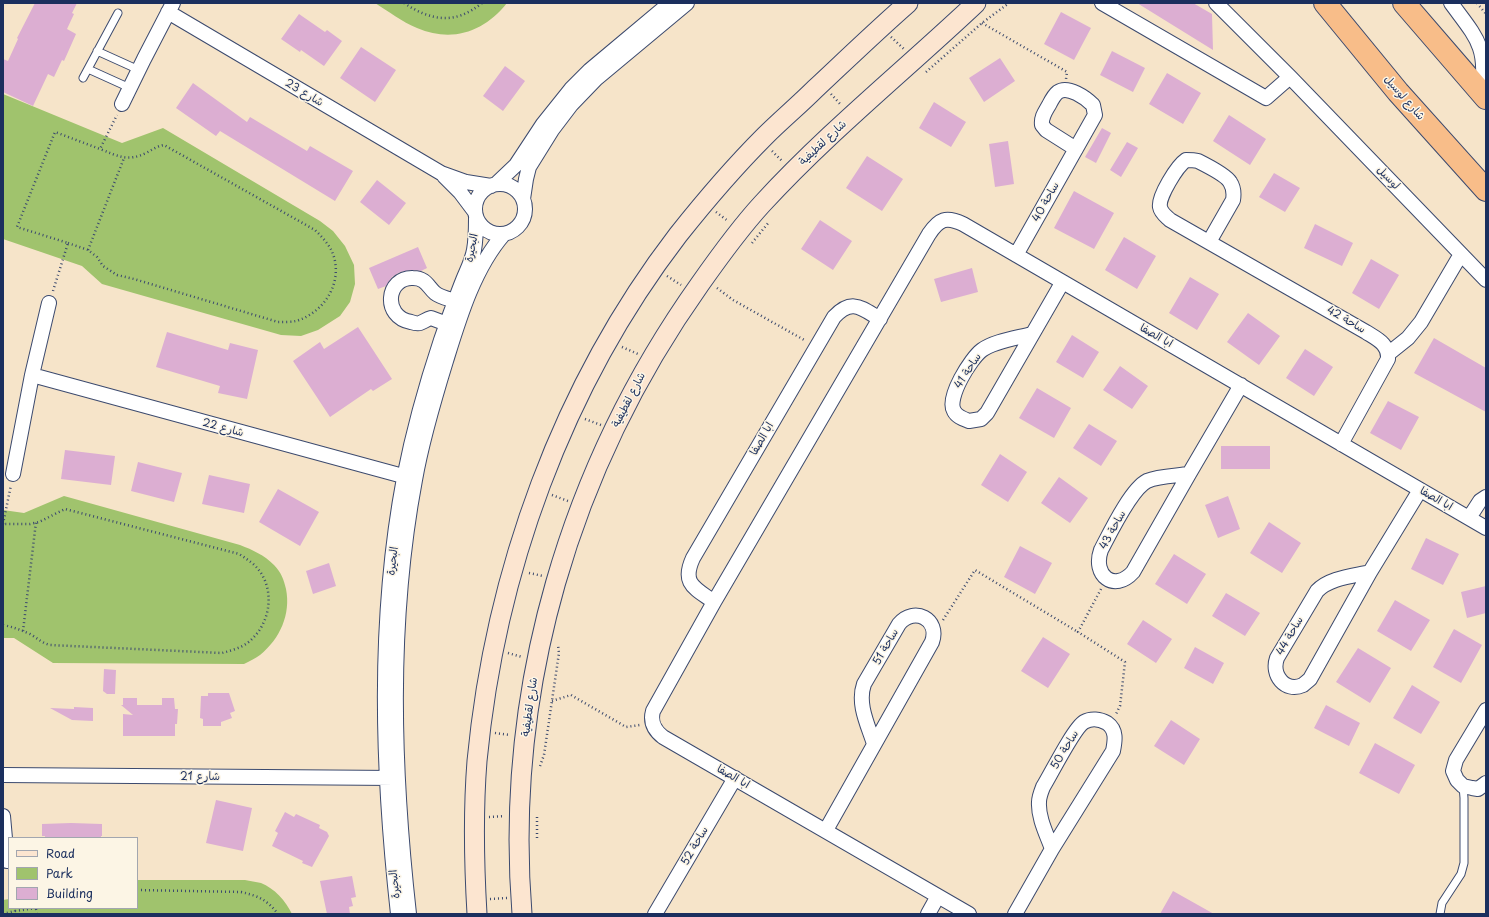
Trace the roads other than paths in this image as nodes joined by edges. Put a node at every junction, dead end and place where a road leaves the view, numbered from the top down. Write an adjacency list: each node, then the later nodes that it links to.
1 (670, 3): 20 (street)
2 (687, 3): 20 (street)
3 (908, 3): 66 (street)
4 (976, 3): 13 (street, شارع لقطيفية)
5 (987, 3): 13 (street)
6 (1102, 3): 17 (street)
7 (1216, 3): 17 (street, لوسيل)
8 (1325, 3): 26 (highway, شارع لوسيل)
9 (1404, 3): 21 (highway)
10 (1451, 3): 21 (street)
11 (170, 8): 16 (street, شارع 23); 24 (street, شارع 23)
12 (118, 13): 14 (lane)
13 (937, 40): 65 (street, شارع لقطيفية)
14 (98, 51): 15 (lane); 16 (lane)
15 (88, 69): 18 (lane); 19 (lane)
16 (139, 70): 19 (street, شارع 23)
17 (1290, 77): 31 (street, لوسيل)
18 (83, 78)
19 (130, 88): 22 (street, شارع 23)
20 (575, 92): 25 (street); 27 (street)
21 (1483, 95)
22 (122, 104)
23 (1076, 149): 23 (street, ساحة 40); 32 (street, ساحة 40)
24 (441, 173): 25 (street, شارع 23); 28 (street, شارع 23)
25 (493, 185): 27 (street); 28 (street)
26 (1486, 190)
27 (523, 200): 29 (street)
28 (475, 215): 29 (street); 35 (street, البحيرة)
29 (504, 234): 38 (street, البحيرة)
30 (1209, 242): 30 (street, ساحة 42); 40 (street, ساحة 42)
31 (1461, 254): 33 (street, لوسيل); 40 (street)
32 (1016, 255): 34 (street, ابا الصفا); 37 (street, ابا الصفا)
33 (1486, 280)
34 (1062, 283): 39 (street, ساحة 41); 42 (street, ابا الصفا)
35 (455, 301): 38 (street, البحيرة); 38 (street)
36 (49, 303): 41 (street)
37 (880, 319): 52 (street, ابا الصفا); 52 (street, ابا الصفا)
38 (450, 328): 46 (street, البحيرة)
39 (1032, 334): 39 (street, ساحة 41)
40 (1388, 354): 43 (street)
41 (32, 376): 44 (street); 46 (street, شارع 22)
42 (1242, 385): 43 (street, ابا الصفا); 45 (street)
43 (1341, 444): 47 (street, ابا الصفا)
44 (13, 474)
45 (1189, 474): 45 (street, ساحة 43)
46 (410, 478): 56 (street, البحيرة)
47 (1420, 490): 49 (street, ابا الصفا); 51 (street, ساحة 44)
48 (1486, 497): 49 (street)
49 (1469, 518): 50 (street, ابا الصفا)
50 (1486, 528)
51 (1370, 572): 51 (street, ساحة 44)
52 (714, 602): 57 (street, ابا الصفا)
53 (1486, 710): 59 (street)
54 (874, 744): 54 (street, ساحة 51); 61 (street)
55 (3, 775): 56 (street, شارع 21)
56 (392, 778): 67 (street, البحيرة)
57 (735, 778): 61 (street, ابا الصفا); 68 (street, ساحة 52)
58 (1486, 783): 59 (street)
59 (1463, 786): 72 (lane)
60 (3, 816): 63 (street)
61 (826, 830): 64 (street, ابا الصفا)
62 (1052, 849): 62 (street, ساحة 50); 71 (street)
63 (7, 861)
64 (938, 896): 69 (street); 70 (street, ابا الصفا)
65 (522, 906)
66 (476, 907)
67 (404, 913)
68 (655, 914)
69 (928, 914)
70 (969, 914)
71 (1015, 914)
72 (1440, 914)

